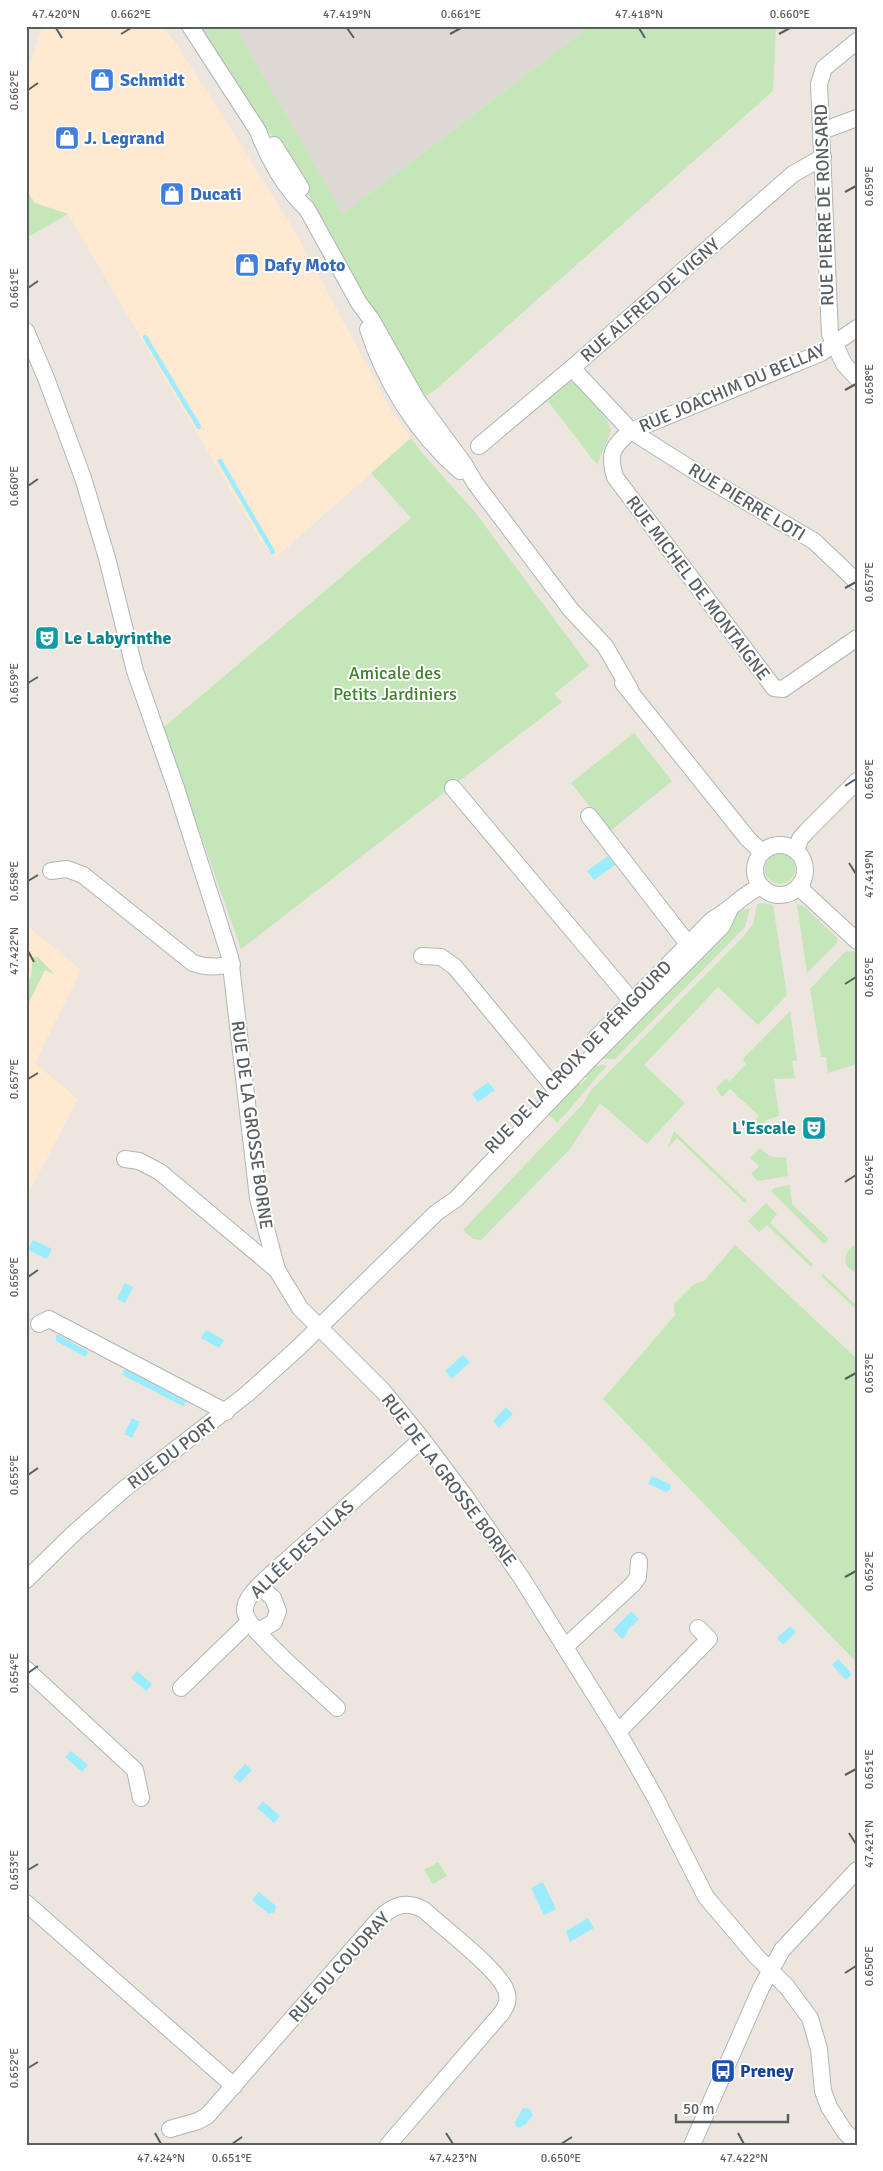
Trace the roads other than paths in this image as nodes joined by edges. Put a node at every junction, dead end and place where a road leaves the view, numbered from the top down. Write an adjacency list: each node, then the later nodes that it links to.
1 (190, 26): 19 (street)
2 (857, 41): 4 (street, RUE PIERRE DE RONSARD)
3 (857, 118): 4 (street)
4 (822, 131): 5 (street, RUE PIERRE DE RONSARD)
5 (824, 158): 8 (street, RUE PIERRE DE RONSARD); 9 (street, RUE ALFRED DE VIGNY)
6 (857, 328): 8 (street, RUE JOACHIM DU BELLAY)
7 (26, 332): 27 (street, RUE DE LA GROSSE BORNE)
8 (834, 345): 10 (street, RUE PIERRE DE RONSARD); 11 (street, RUE JOACHIM DU BELLAY)
9 (572, 368): 11 (street, RUE PIERRE LOTI); 12 (street, RUE ALFRED DE VIGNY)
10 (857, 378)
11 (631, 431): 13 (street, RUE PIERRE LOTI); 14 (street, RUE MICHEL DE MONTAIGNE)
12 (479, 446)
13 (857, 582)
14 (857, 638)
15 (857, 781): 18 (street)
16 (454, 788): 28 (street)
17 (589, 816): 25 (street)
18 (796, 851): 19 (street); 21 (street)
19 (762, 852): 22 (street)
20 (51, 871): 27 (street)
21 (800, 884): 22 (street); 24 (street)
22 (761, 886): 23 (street, RUE DE LA CROIX DE PÉRIGOURD)
23 (729, 911): 25 (street, RUE DE LA CROIX DE PÉRIGOURD); 29 (street, RUE DE LA CROIX DE PÉRIGOURD)
24 (857, 941)
25 (688, 944): 28 (street, RUE DE LA CROIX DE PÉRIGOURD)
26 (422, 956): 29 (street)
27 (232, 964): 31 (street, RUE DE LA GROSSE BORNE)
28 (632, 1000): 29 (street, RUE DE LA CROIX DE PÉRIGOURD)
29 (555, 1089): 33 (street, RUE DE LA CROIX DE PÉRIGOURD)
30 (125, 1160): 31 (street)
31 (276, 1270): 33 (street, RUE DE LA GROSSE BORNE)
32 (40, 1324): 34 (street)
33 (318, 1328): 34 (street, RUE DU PORT); 35 (street, RUE DE LA GROSSE BORNE)
34 (226, 1412): 37 (street, RUE DU PORT)
35 (422, 1439): 38 (street, ALLÉE DES LILAS); 41 (street, RUE DE LA GROSSE BORNE)
36 (639, 1561): 41 (street)
37 (26, 1580)
38 (259, 1586): 39 (street, ALLÉE DES LILAS); 39 (street)
39 (253, 1627): 43 (street); 44 (street)
40 (698, 1628): 45 (street)
41 (565, 1647): 45 (street, RUE DE LA GROSSE BORNE)
42 (26, 1669): 46 (street)
43 (181, 1688)
44 (338, 1708)
45 (618, 1732): 49 (street, RUE DE LA GROSSE BORNE)
46 (141, 1798)
47 (857, 1870): 49 (street)
48 (26, 1903): 50 (street)
49 (770, 1970): 52 (street, RUE DE LA GROSSE BORNE); 54 (street)
50 (234, 2086): 51 (street, RUE DU COUDRAY); 53 (street, RUE DU COUDRAY)
51 (170, 2129)
52 (857, 2144)
53 (388, 2145)
54 (692, 2145)

